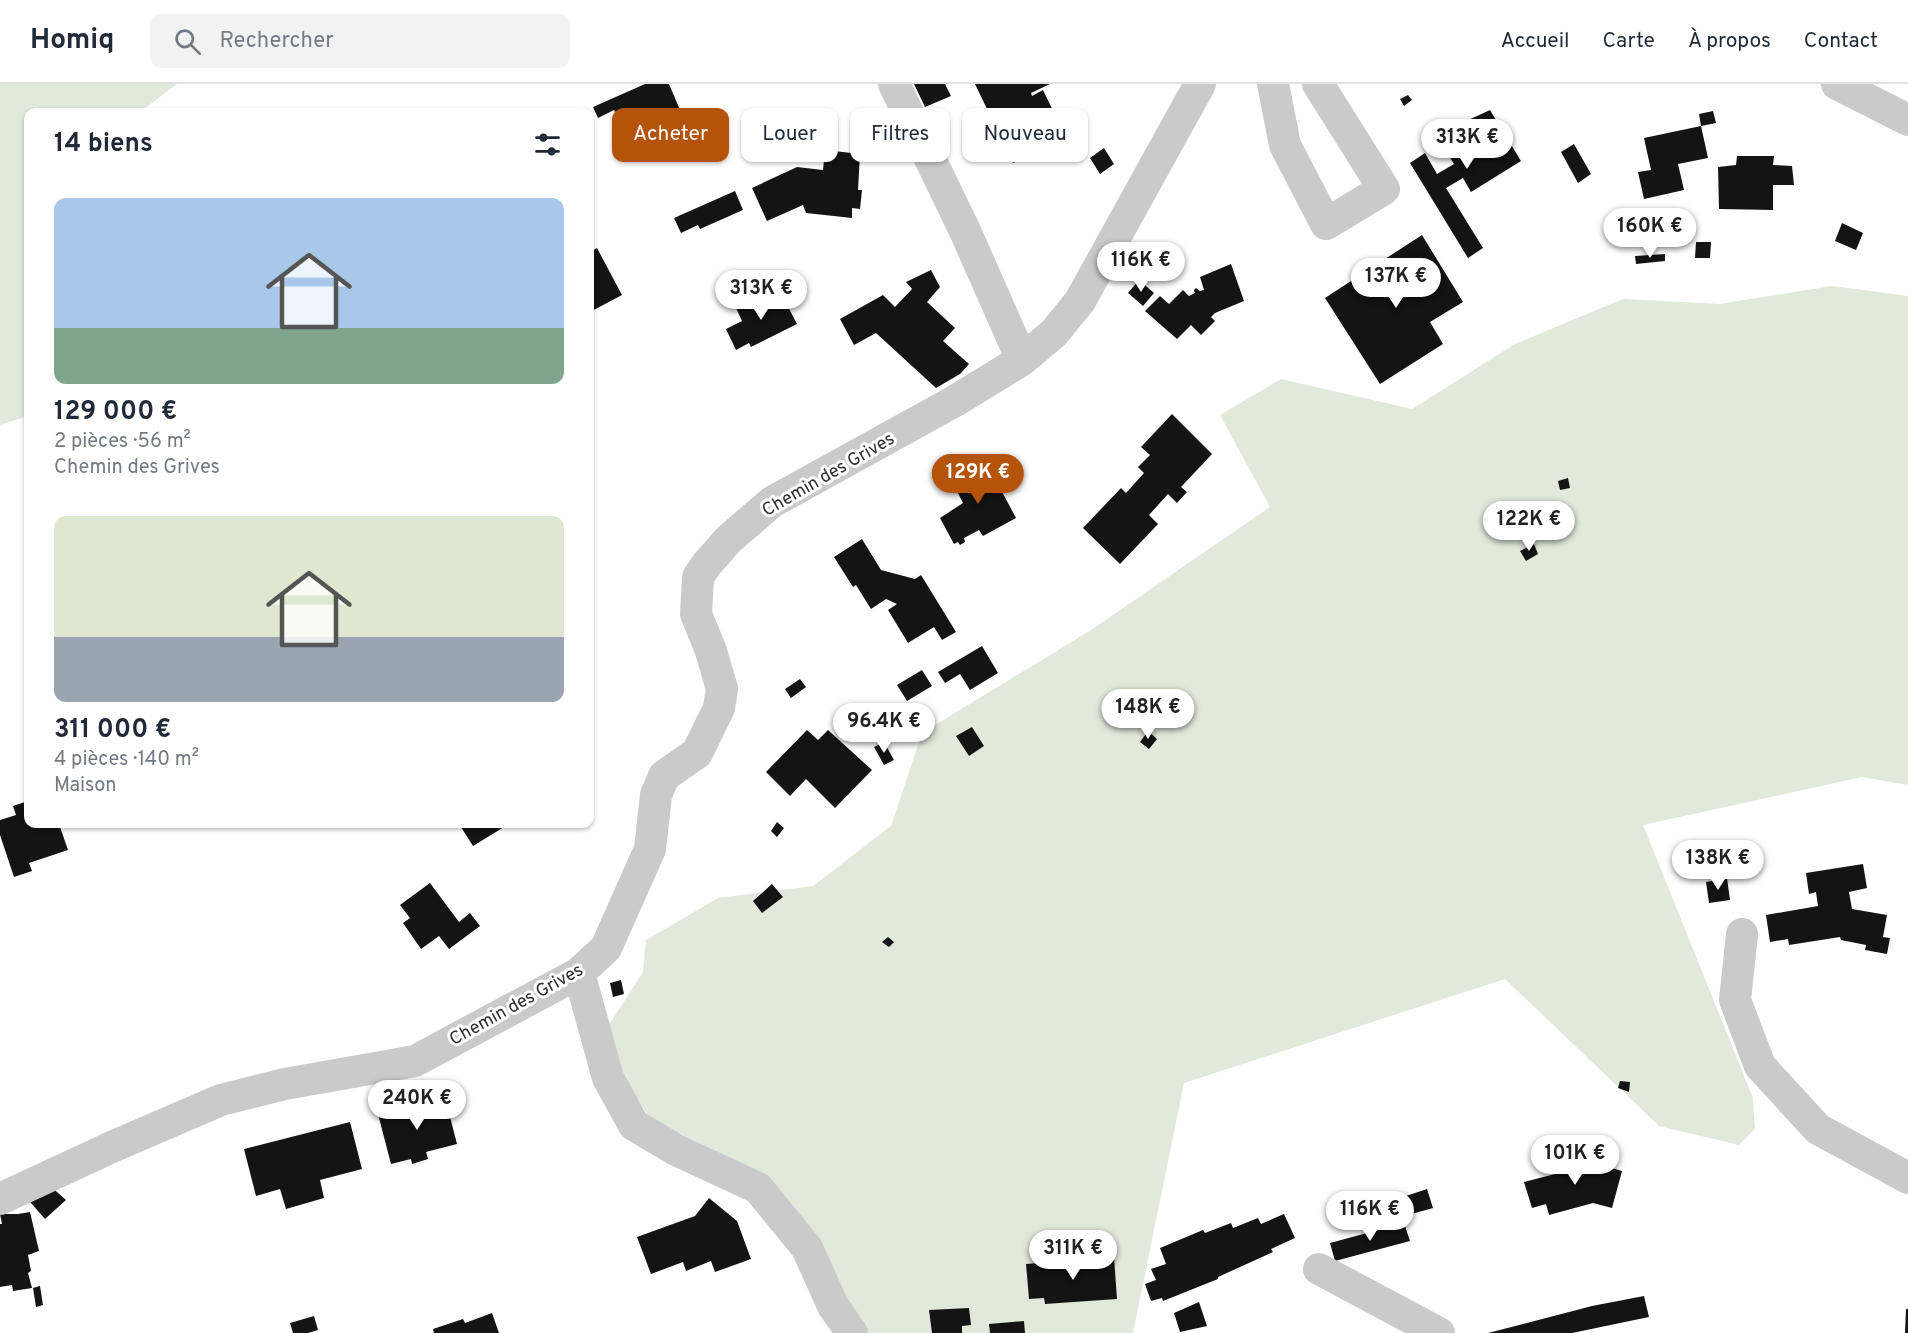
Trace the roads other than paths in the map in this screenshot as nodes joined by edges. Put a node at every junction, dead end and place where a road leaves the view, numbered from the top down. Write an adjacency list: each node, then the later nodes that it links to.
1 (894, 84): 7 (street)
2 (1200, 84): 7 (street, Chemin des Grives)
3 (1273, 84): 4 (street)
4 (1318, 84)
5 (1837, 84): 6 (street)
6 (1908, 120)
7 (1022, 360): 9 (street, Chemin des Grives)
8 (1742, 934): 10 (street)
9 (579, 973): 11 (street, Chemin des Grives); 13 (street)
10 (1908, 1178)
11 (0, 1199)
12 (1319, 1269): 14 (street)
13 (852, 1333)
14 (1439, 1333)

